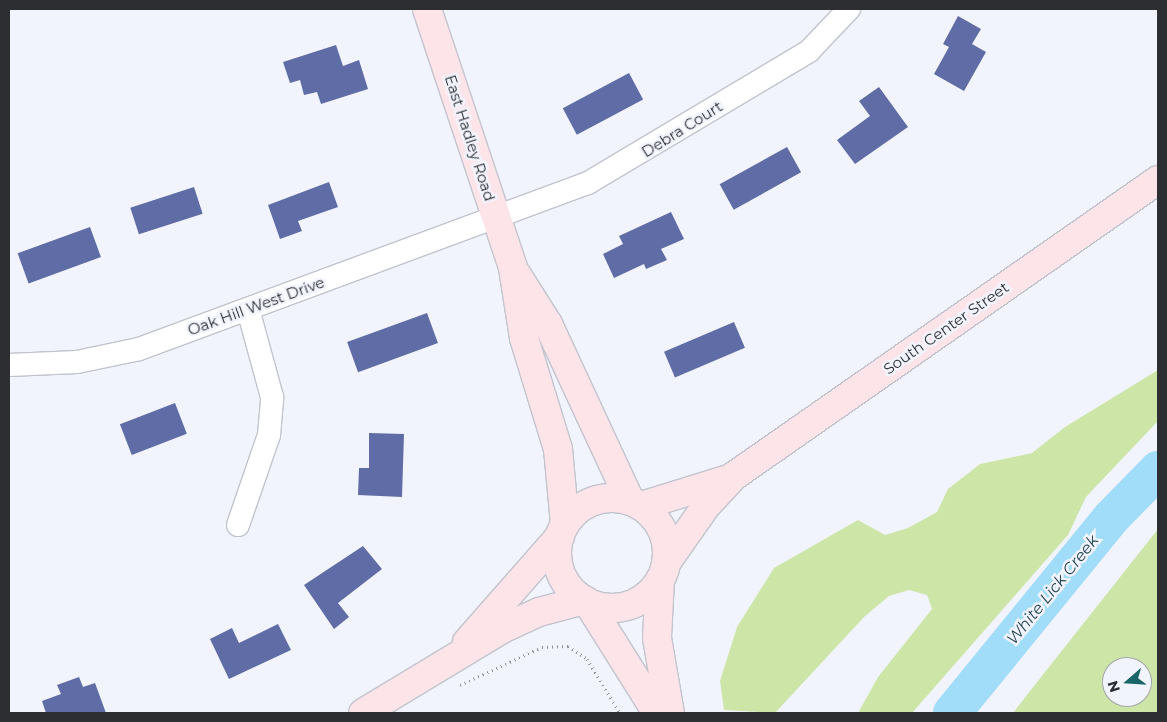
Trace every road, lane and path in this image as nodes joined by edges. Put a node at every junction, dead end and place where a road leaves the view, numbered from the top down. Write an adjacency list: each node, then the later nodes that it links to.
1 (427, 9): 4 (main road, East Hadley Road)
2 (849, 9): 4 (street, Debra Court)
3 (1158, 180): 8 (main road, South Center Street)
4 (496, 218): 5 (main road, East Hadley Road); 6 (street, Oak Hill West Drive)
5 (513, 268): 9 (main road, East Hadley Road); 11 (main road, East Hadley Road)
6 (248, 309): 7 (street, Oak Hill West Drive); 10 (street)
7 (9, 365)
8 (734, 476): 9 (main road, South Center Street); 12 (main road, South Center Street)
9 (635, 504): 11 (main road); 12 (main road)
10 (238, 525)
11 (563, 530): 13 (main road); 14 (main road)
12 (663, 572): 13 (main road); 19 (main road)
13 (586, 601): 14 (main road); 18 (main road)
14 (459, 653): 16 (main road)
15 (453, 688): 17 (path)
16 (363, 713)
17 (620, 713)
18 (657, 713)
19 (670, 713)

